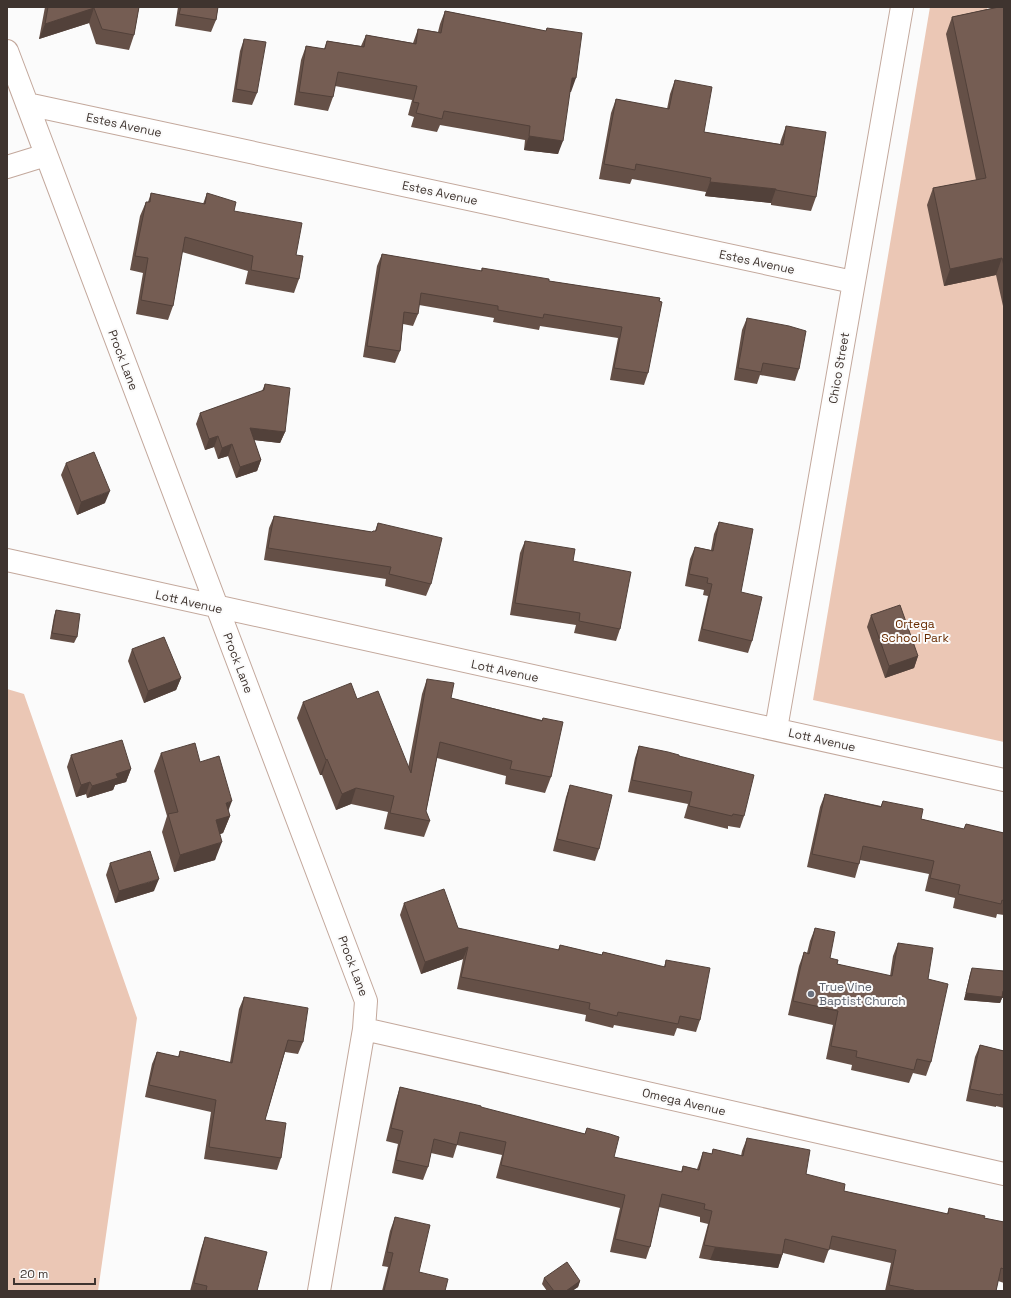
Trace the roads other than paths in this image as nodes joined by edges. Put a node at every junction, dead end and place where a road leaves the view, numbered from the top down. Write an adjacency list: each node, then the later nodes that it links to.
1 (902, 7): 6 (street, Chico Street)
2 (7, 51): 3 (street, Prock Lane)
3 (27, 104): 4 (street, Prock Lane); 6 (street, Estes Avenue)
4 (46, 155): 5 (street); 8 (street, Prock Lane)
5 (7, 167)
6 (853, 282): 9 (street, Chico Street)
7 (7, 560): 8 (street, Lott Avenue)
8 (217, 608): 9 (street, Lott Avenue); 11 (street, Prock Lane)
9 (776, 730): 10 (street, Lott Avenue)
10 (1004, 780)
11 (364, 1029): 12 (street, Omega Avenue); 13 (street, Prock Lane)
12 (1004, 1174)
13 (319, 1291)

